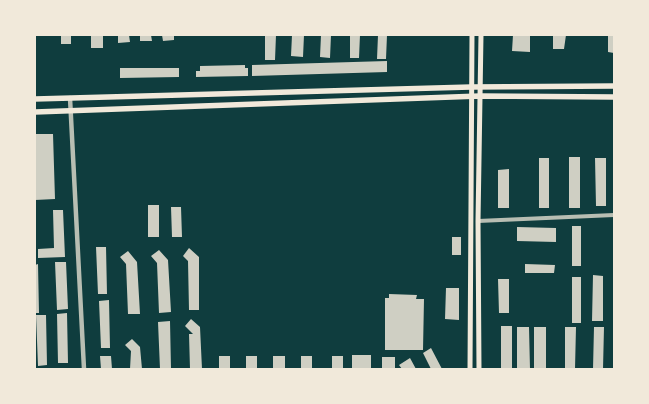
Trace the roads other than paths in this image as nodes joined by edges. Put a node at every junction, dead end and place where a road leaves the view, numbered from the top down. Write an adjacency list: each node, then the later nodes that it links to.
1 (472, 35): 5 (main road)
2 (481, 35): 3 (main road)
3 (480, 86): 4 (main road); 5 (main road); 6 (main road)
4 (614, 86)
5 (470, 87): 7 (main road); 9 (main road)
6 (480, 96): 7 (main road); 8 (main road); 14 (main road)
7 (470, 97): 11 (main road); 16 (main road)
8 (614, 97)
9 (70, 98): 10 (main road); 11 (street)
10 (35, 99)
11 (70, 111): 12 (main road); 15 (street)
12 (35, 112)
13 (614, 215): 14 (street)
14 (478, 221): 17 (main road)
15 (84, 369)
16 (470, 369)
17 (479, 369)

